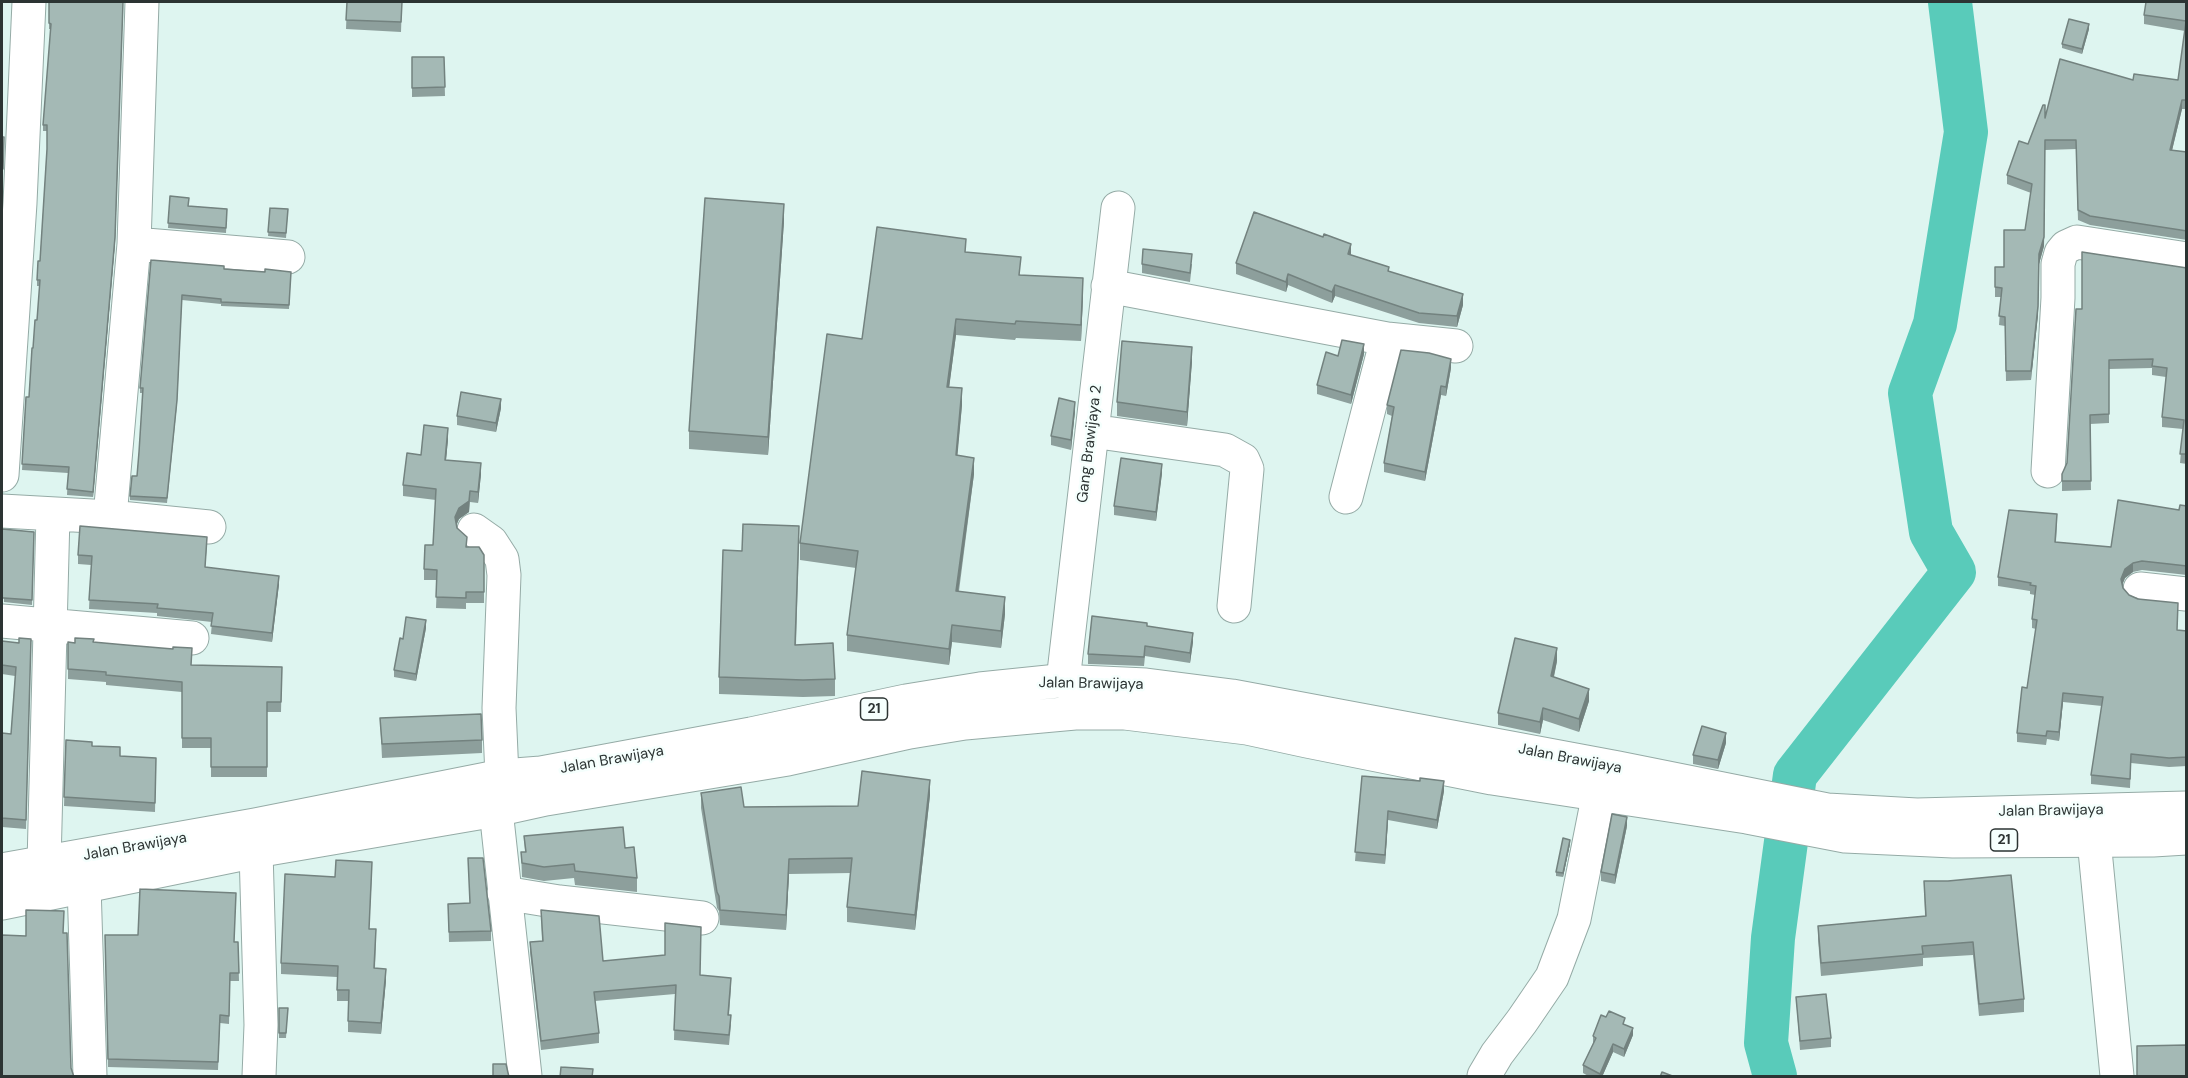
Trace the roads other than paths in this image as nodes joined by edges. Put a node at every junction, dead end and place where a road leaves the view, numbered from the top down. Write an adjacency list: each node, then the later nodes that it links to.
1 (29, 2): 3 (main road)
2 (142, 2): 5 (main road)
3 (11, 202): 13 (main road)
4 (1118, 208): 8 (main road, Gang Brawijaya 2)
5 (134, 244): 6 (main road); 17 (main road)
6 (288, 257)
7 (2187, 259): 12 (main road)
8 (1108, 286): 9 (main road); 11 (main road, Gang Brawijaya 2)
9 (1387, 339): 10 (main road); 14 (main road)
10 (1456, 346)
11 (1092, 431): 22 (main road); 26 (main road, Gang Brawijaya 2)
12 (2048, 471)
13 (2, 475)
14 (1346, 497)
15 (2, 512): 16 (main road)
16 (53, 515): 17 (main road); 24 (main road)
17 (110, 517): 18 (main road)
18 (209, 526)
19 (474, 530): 27 (main road)
20 (2140, 589): 21 (main road)
21 (2187, 594)
22 (1234, 606)
23 (2, 621): 24 (main road)
24 (50, 625): 25 (main road); 39 (main road)
25 (192, 638)
26 (1063, 681): 28 (main road, Jalan Brawijaya / 21); 30 (main road, Jalan Brawijaya / 21)
27 (502, 776): 28 (main road, Jalan Brawijaya / 21); 38 (main road, Jalan Brawijaya / 21)
28 (543, 786): 29 (main road, Jalan Brawijaya / 21); 32 (main road, Jalan Brawijaya / 21)
29 (1599, 793): 30 (main road, Jalan Brawijaya / 21); 46 (main road)
30 (1741, 804): 33 (main road, Jalan Brawijaya / 21)
31 (2187, 808): 33 (main road, Jalan Brawijaya / 21)
32 (495, 810): 36 (main road, Jalan Brawijaya / 21); 40 (main road)
33 (1824, 821): 35 (main road, Jalan Brawijaya / 21)
34 (2187, 838): 35 (main road, Jalan Brawijaya / 21)
35 (2094, 840): 47 (main road)
36 (256, 851): 38 (main road, Jalan Brawijaya / 21); 44 (main road)
37 (2, 870): 39 (main road, Jalan Brawijaya / 21)
38 (92, 874): 39 (main road, Jalan Brawijaya / 21); 43 (main road)
39 (44, 879): 41 (main road, Jalan Brawijaya / 21)
40 (504, 893): 42 (main road); 45 (main road)
41 (2, 903)
42 (702, 918)
43 (90, 1077)
44 (259, 1077)
45 (525, 1077)
46 (1484, 1077)
47 (2117, 1077)

